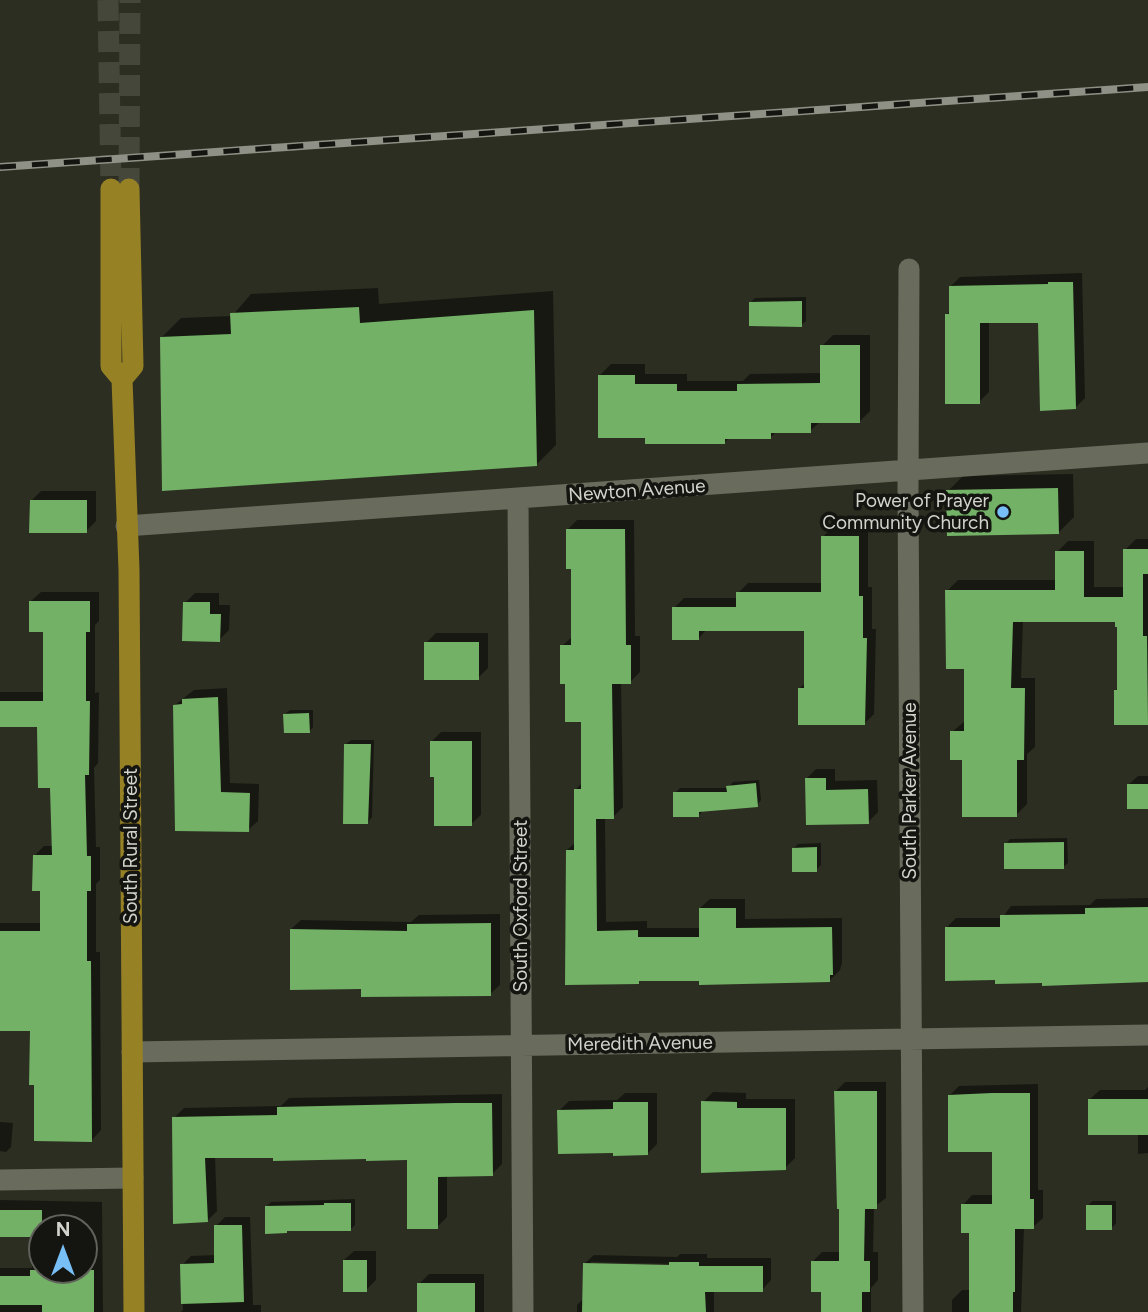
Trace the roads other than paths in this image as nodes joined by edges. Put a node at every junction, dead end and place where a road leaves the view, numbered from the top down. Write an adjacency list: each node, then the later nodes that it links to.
1 (120, 189): 6 (main road, South Rural Street)
2 (909, 269): 4 (street, South Parker Avenue)
3 (1148, 453): 4 (street, Newton Avenue)
4 (908, 470): 5 (street, Newton Avenue); 8 (street, South Parker Avenue)
5 (518, 499): 6 (street, Newton Avenue); 9 (street, South Oxford Street)
6 (126, 527): 10 (main road, South Rural Street)
7 (1148, 1035): 8 (street, Meredith Avenue)
8 (912, 1039): 9 (street, Meredith Avenue); 15 (street, South Parker Avenue)
9 (522, 1047): 10 (street, Meredith Avenue); 14 (street, South Oxford Street)
10 (132, 1052): 11 (main road, South Rural Street)
11 (133, 1178): 12 (street); 13 (main road, South Rural Street)
12 (0, 1180)
13 (134, 1312)
14 (523, 1312)
15 (913, 1312)

